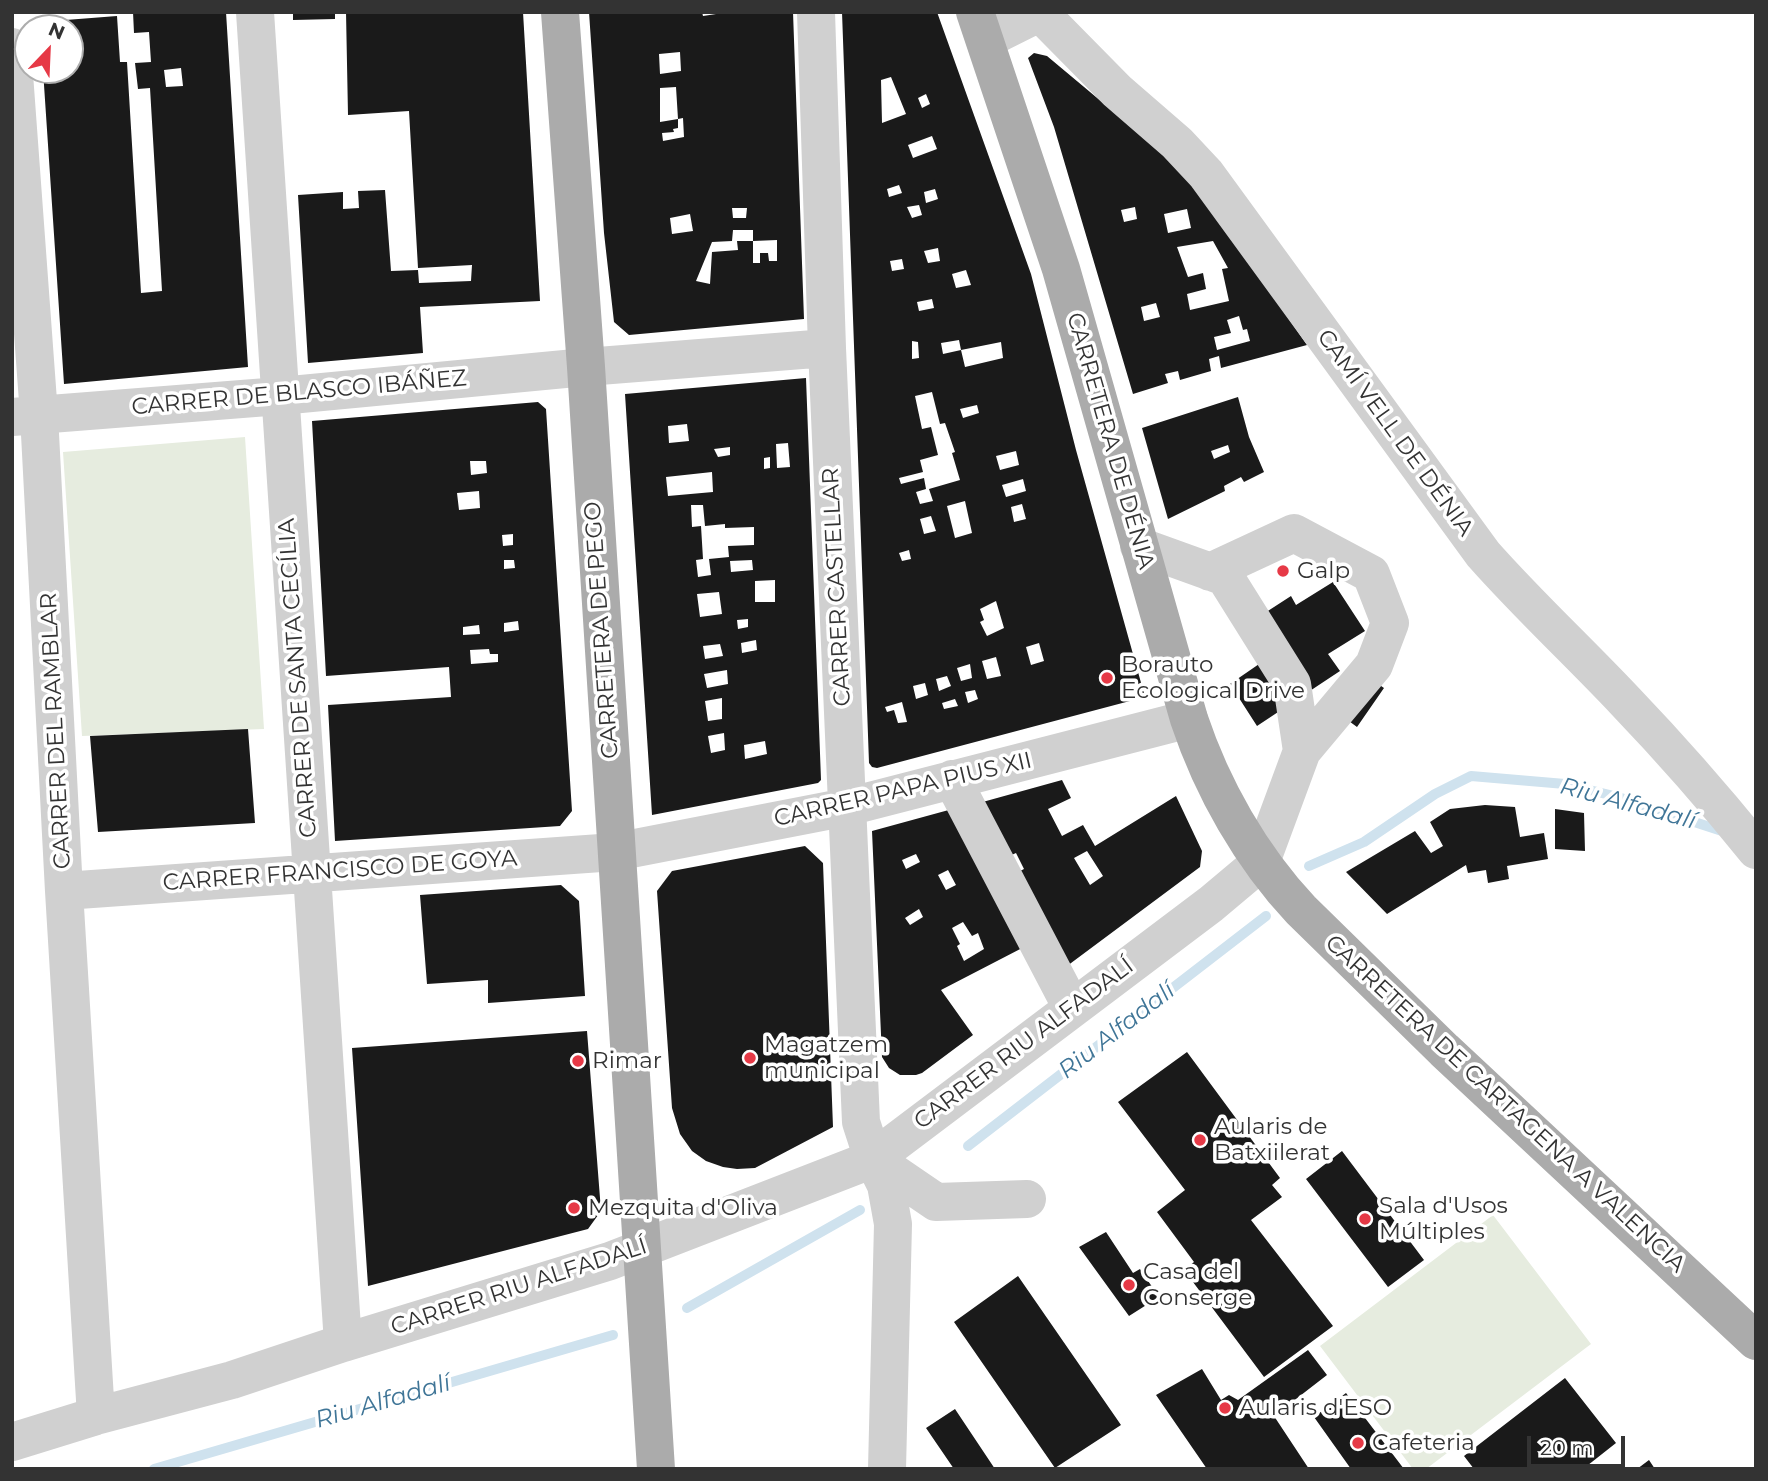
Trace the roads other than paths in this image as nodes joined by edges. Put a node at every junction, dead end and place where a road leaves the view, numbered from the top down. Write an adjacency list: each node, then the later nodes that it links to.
1 (255, 12): 9 (street, CARRER DE SANTA CECÍLIA)
2 (560, 12): 8 (main road, CARRETERA DE PEGO)
3 (816, 12): 7 (street, CARRER CASTELLAR)
4 (1041, 13): 5 (street); 17 (street, CAMÍ VELL DE DÉNIA)
5 (980, 26): 11 (main road, CARRETERA DE DÉNIA)
6 (12, 47): 10 (street, CARRER DEL RAMBLAR)
7 (827, 348): 8 (street, CARRER DE BLASCO IBÁÑEZ); 16 (street, CARRER CASTELLAR)
8 (586, 367): 9 (street, CARRER DE BLASCO IBÁÑEZ); 18 (main road, CARRETERA DE PEGO)
9 (280, 396): 10 (street, CARRER DE BLASCO IBÁÑEZ); 20 (street, CARRER DE SANTA CECÍLIA)
10 (26, 416): 21 (street, CARRER DEL RAMBLAR)
11 (1139, 546): 12 (street); 13 (main road, CARRETERA DE DÉNIA)
12 (1210, 572): 14 (street); 14 (street)
13 (1189, 719): 15 (street, CARRER PAPA PIUS XII); 19 (main road, CARRETERA DE DÉNIA)
14 (1302, 751): 19 (street)
15 (952, 779): 16 (street, CARRER PAPA PIUS XII); 22 (street)
16 (847, 807): 18 (street, CARRER PAPA PIUS XII); 23 (street, CARRER CASTELLAR)
17 (1756, 850)
18 (615, 852): 20 (street, CARRER FRANCISCO DE GOYA); 25 (main road, CARRETERA DE PEGO)
19 (1261, 862): 22 (street, CARRER RIU ALFADALÍ); 26 (main road, CARRETERA DE CARTAGENA A VALENCIA)
20 (310, 873): 21 (street, CARRER FRANCISCO DE GOYA); 27 (street, CARRER DE SANTA CECÍLIA)
21 (64, 891): 28 (street, CARRER DEL RAMBLAR)
22 (1072, 1008): 23 (street, CARRER RIU ALFADALÍ)
23 (873, 1159): 24 (street); 25 (street, CARRER RIU ALFADALÍ); 31 (street, CARRER CASTELLAR)
24 (1027, 1199)
25 (642, 1248): 27 (street, CARRER RIU ALFADALÍ); 30 (main road)
26 (1756, 1340)
27 (343, 1343): 28 (street, CARRER RIU ALFADALÍ)
28 (96, 1416): 29 (street, CARRER RIU ALFADALÍ)
29 (12, 1442)
30 (656, 1469)
31 (887, 1469)

